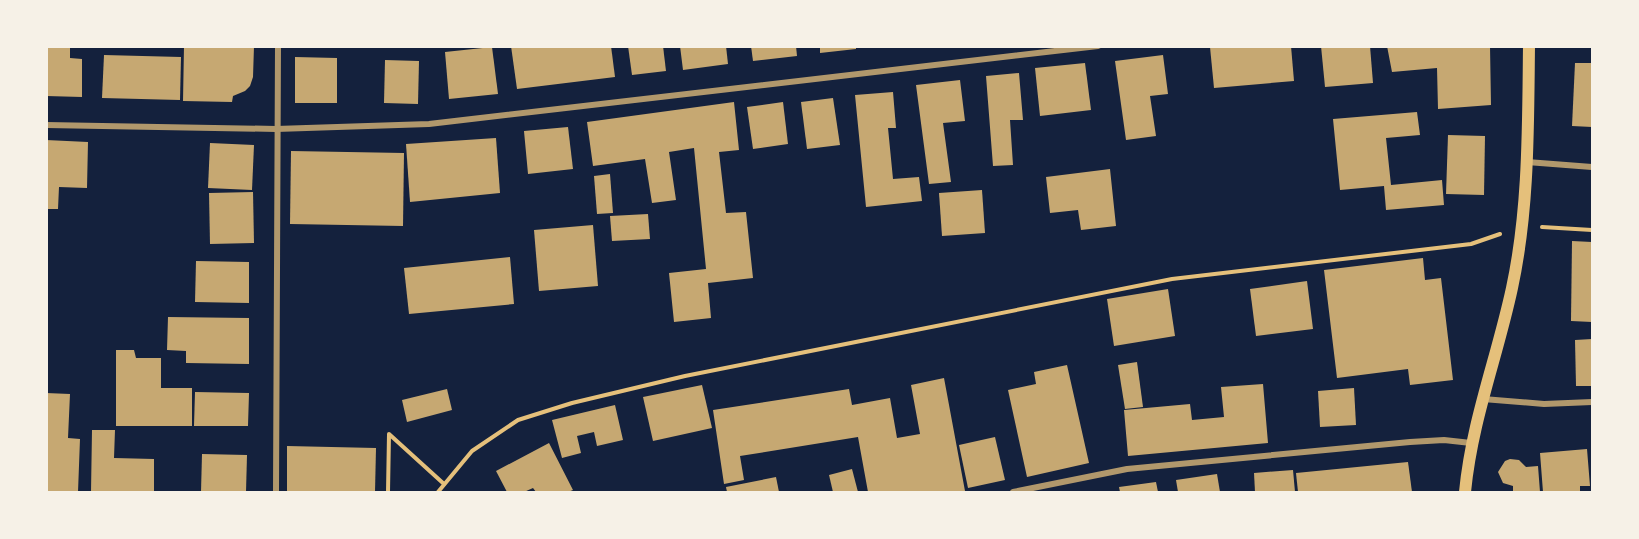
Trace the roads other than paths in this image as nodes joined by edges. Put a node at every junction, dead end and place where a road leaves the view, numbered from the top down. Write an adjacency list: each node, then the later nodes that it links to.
1 (278, 46): 5 (street)
2 (1098, 46): 5 (street)
3 (1530, 46): 6 (main road)
4 (46, 125): 5 (street)
5 (276, 129): 11 (street)
6 (1527, 162): 7 (street); 8 (main road)
7 (1593, 167)
8 (1482, 399): 9 (street); 10 (main road)
9 (1593, 402)
10 (1471, 443): 12 (street); 13 (main road)
11 (276, 492)
12 (1013, 492)
13 (1465, 492)

